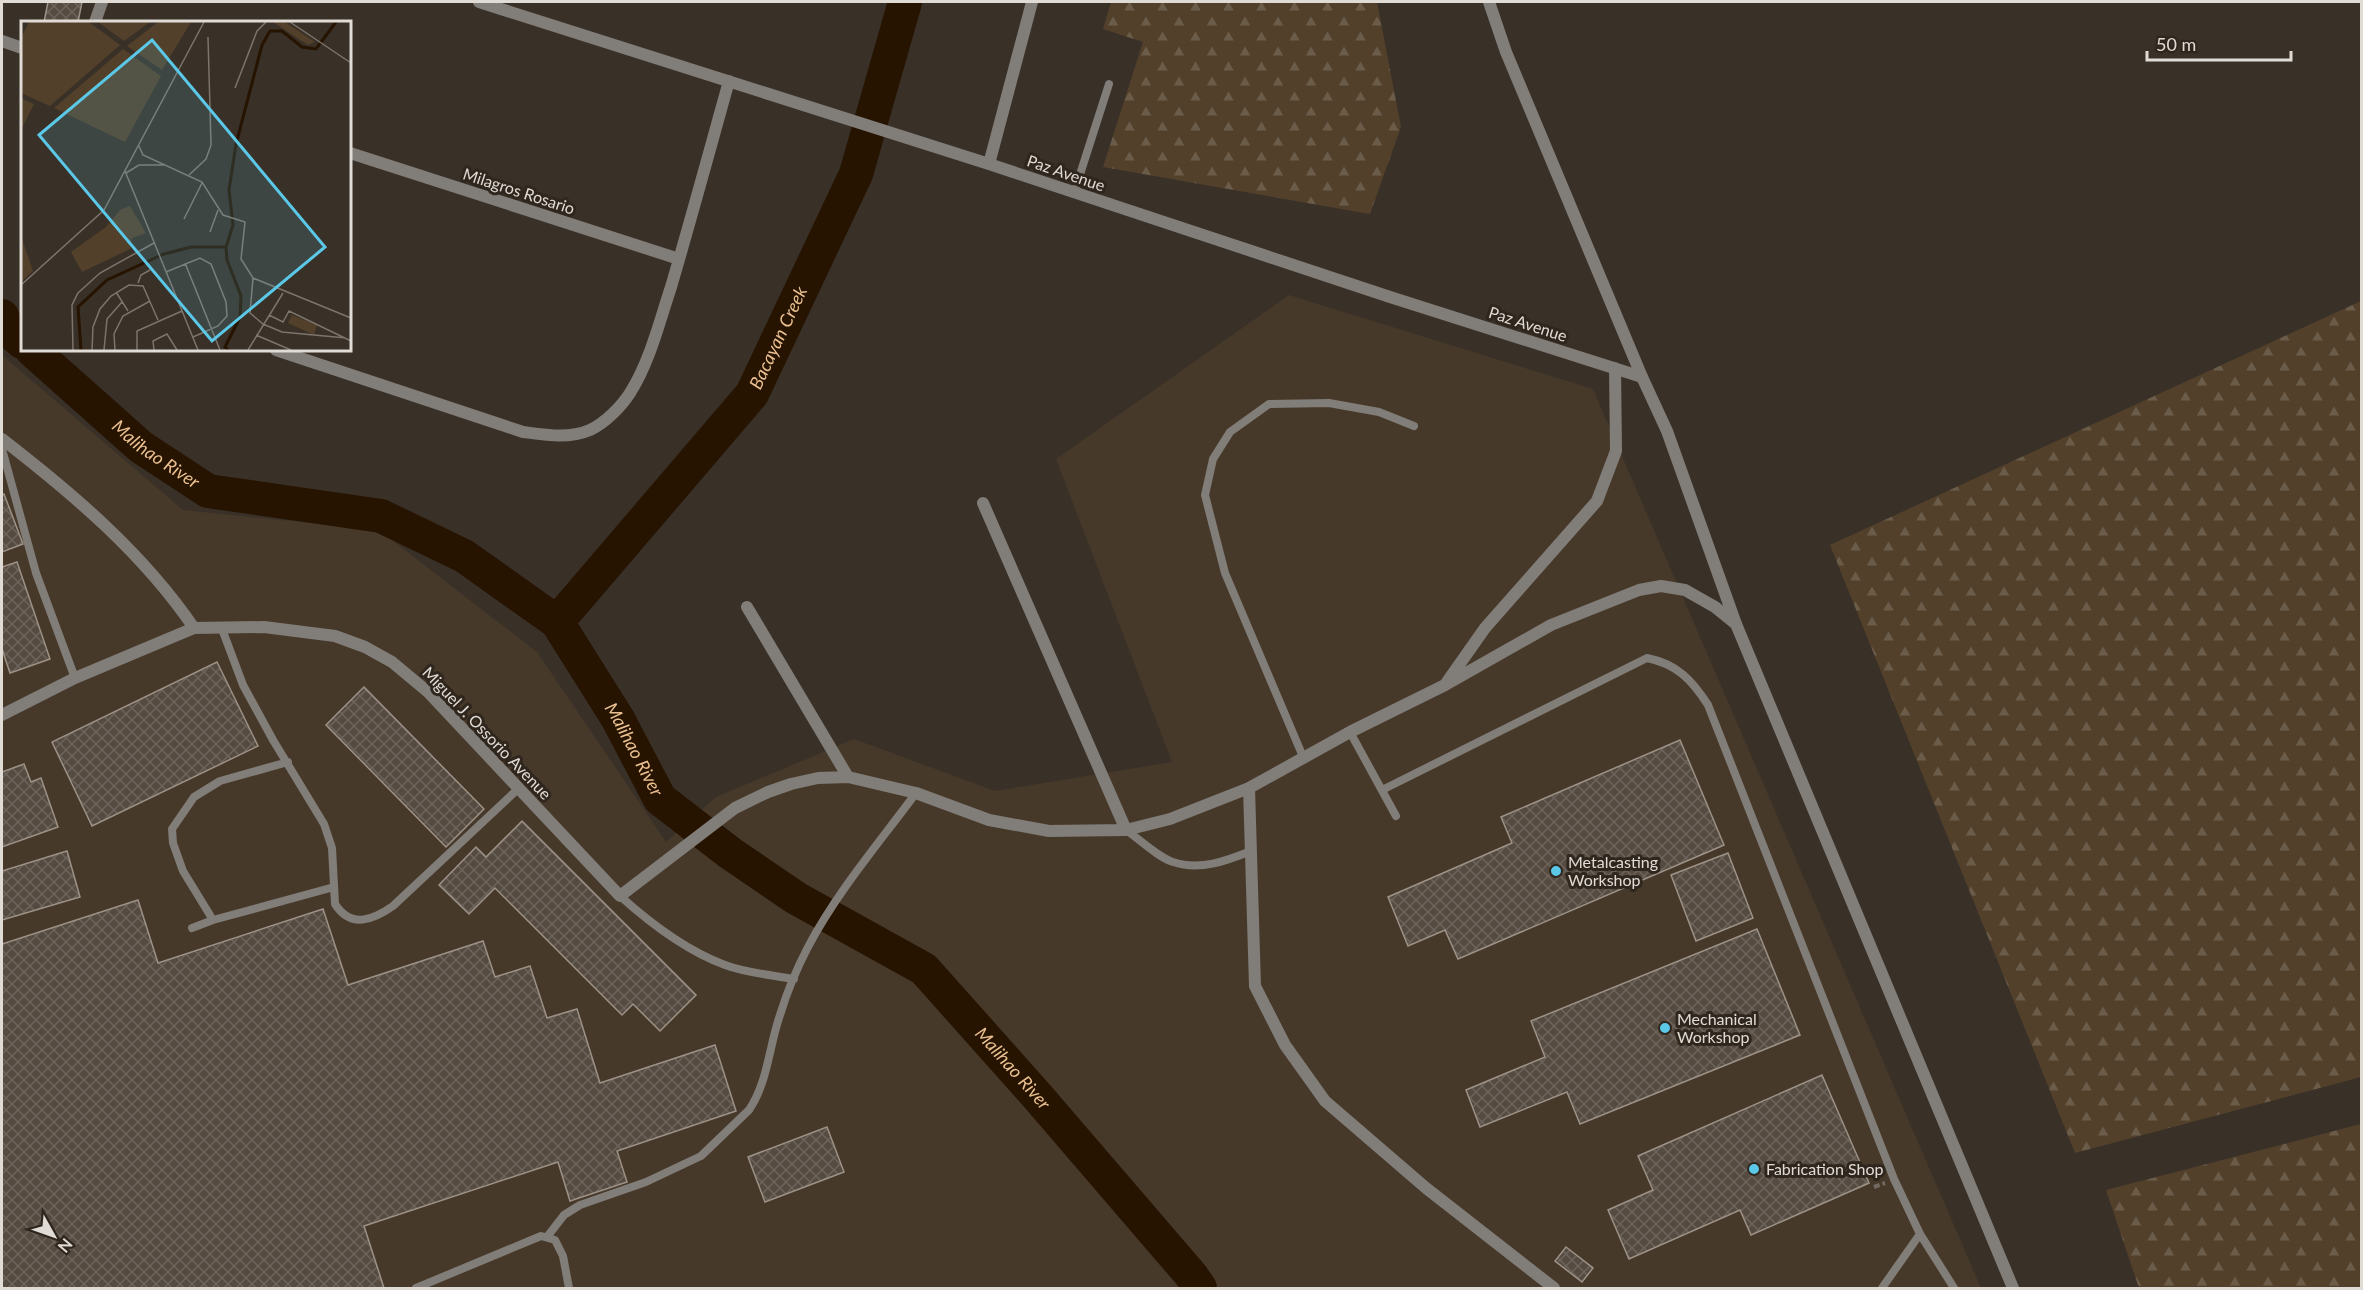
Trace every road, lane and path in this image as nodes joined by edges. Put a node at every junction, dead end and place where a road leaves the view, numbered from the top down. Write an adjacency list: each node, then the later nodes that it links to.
1 (102, 2): 5 (street)
2 (479, 2): 8 (street, Paz Avenue)
3 (1032, 2): 11 (street)
4 (1489, 2): 16 (street)
5 (95, 21)
6 (2, 40): 7 (street)
7 (21, 48)
8 (729, 81): 11 (street, Paz Avenue); 13 (street)
9 (1109, 84): 12 (lane)
10 (351, 153): 13 (street, Milagros Rosario)
11 (989, 164): 12 (street, Paz Avenue)
12 (1074, 193): 15 (street, Paz Avenue)
13 (679, 259): 14 (street)
14 (279, 351)
15 (1615, 368): 16 (street, Paz Avenue); 26 (street)
16 (1642, 377): 22 (street)
17 (1414, 426): 29 (lane)
18 (2, 439): 23 (street)
19 (2, 449): 25 (lane)
20 (983, 503): 37 (street)
21 (747, 607): 31 (street)
22 (1736, 624): 26 (street); 51 (street)
23 (194, 628): 24 (street, Miguel J. Ossorio Avenue); 25 (street, Miguel J. Ossorio Avenue)
24 (222, 629): 30 (lane); 32 (street, Miguel J. Ossorio Avenue)
25 (75, 678): 27 (street, Miguel J. Ossorio Avenue)
26 (1445, 685): 28 (street)
27 (2, 715)
28 (1350, 732): 29 (street); 34 (lane)
29 (1304, 759): 33 (street)
30 (288, 762): 39 (lane); 41 (lane)
31 (848, 777): 35 (street); 40 (street)
32 (519, 788): 39 (lane); 40 (street, Miguel J. Ossorio Avenue)
33 (1249, 788): 37 (street); 38 (street)
34 (1382, 790): 36 (lane); 44 (lane)
35 (916, 794): 37 (street); 43 (lane)
36 (1396, 816)
37 (1126, 830): 38 (lane)
38 (1251, 852): 48 (street)
39 (334, 887): 41 (lane)
40 (620, 896): 43 (lane)
41 (213, 920): 42 (lane)
42 (192, 928)
43 (794, 979): 45 (lane)
44 (1920, 1234): 49 (lane); 50 (lane)
45 (546, 1237): 46 (lane); 47 (lane)
46 (416, 1288)
47 (570, 1288)
48 (1554, 1288)
49 (1882, 1288)
50 (1954, 1288)
51 (2013, 1288)

